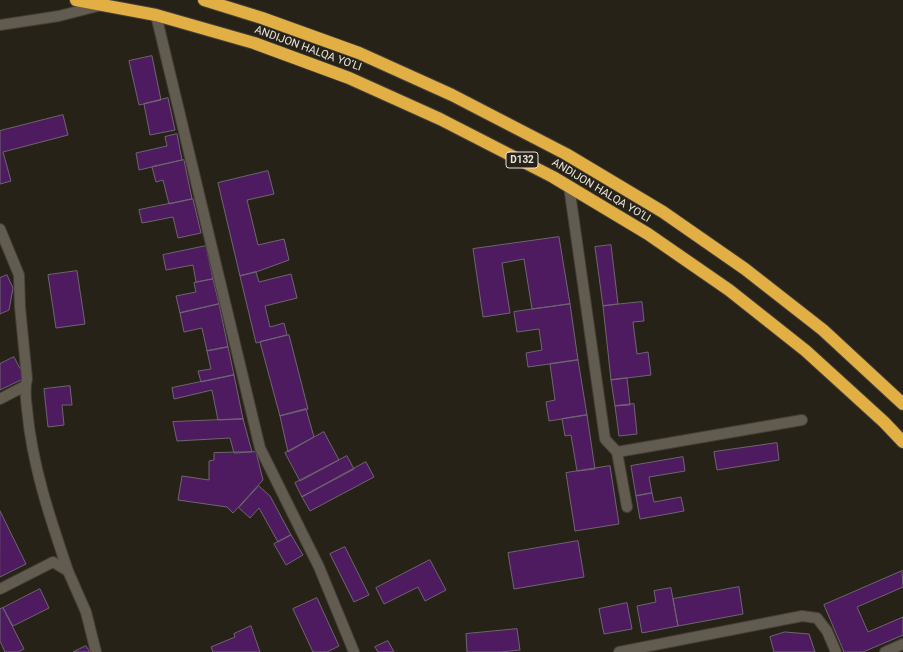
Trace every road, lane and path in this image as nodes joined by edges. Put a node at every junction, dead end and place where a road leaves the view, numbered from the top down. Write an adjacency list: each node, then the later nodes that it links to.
1 (76, 0): 3 (highway, ANDIJON HALQA YO‘LI / D132)
2 (204, 0): 10 (highway, ANDIJON HALQA YO‘LI / D132)
3 (103, 5): 4 (highway, ANDIJON HALQA YO‘LI / D132); 5 (street)
4 (156, 15): 6 (highway, ANDIJON HALQA YO‘LI / D132); 19 (street)
5 (0, 24)
6 (569, 186): 12 (highway, ANDIJON HALQA YO‘LI / D132); 13 (street)
7 (0, 228): 8 (street)
8 (25, 386): 9 (street); 15 (street)
9 (0, 398)
10 (903, 404)
11 (802, 420): 13 (street)
12 (903, 442)
13 (616, 452): 14 (street)
14 (626, 507)
15 (68, 571): 16 (street); 18 (street)
16 (0, 589)
17 (903, 644): 22 (street)
18 (96, 652)
19 (354, 652)
20 (619, 652): 21 (street)
21 (836, 652)
22 (885, 652)

